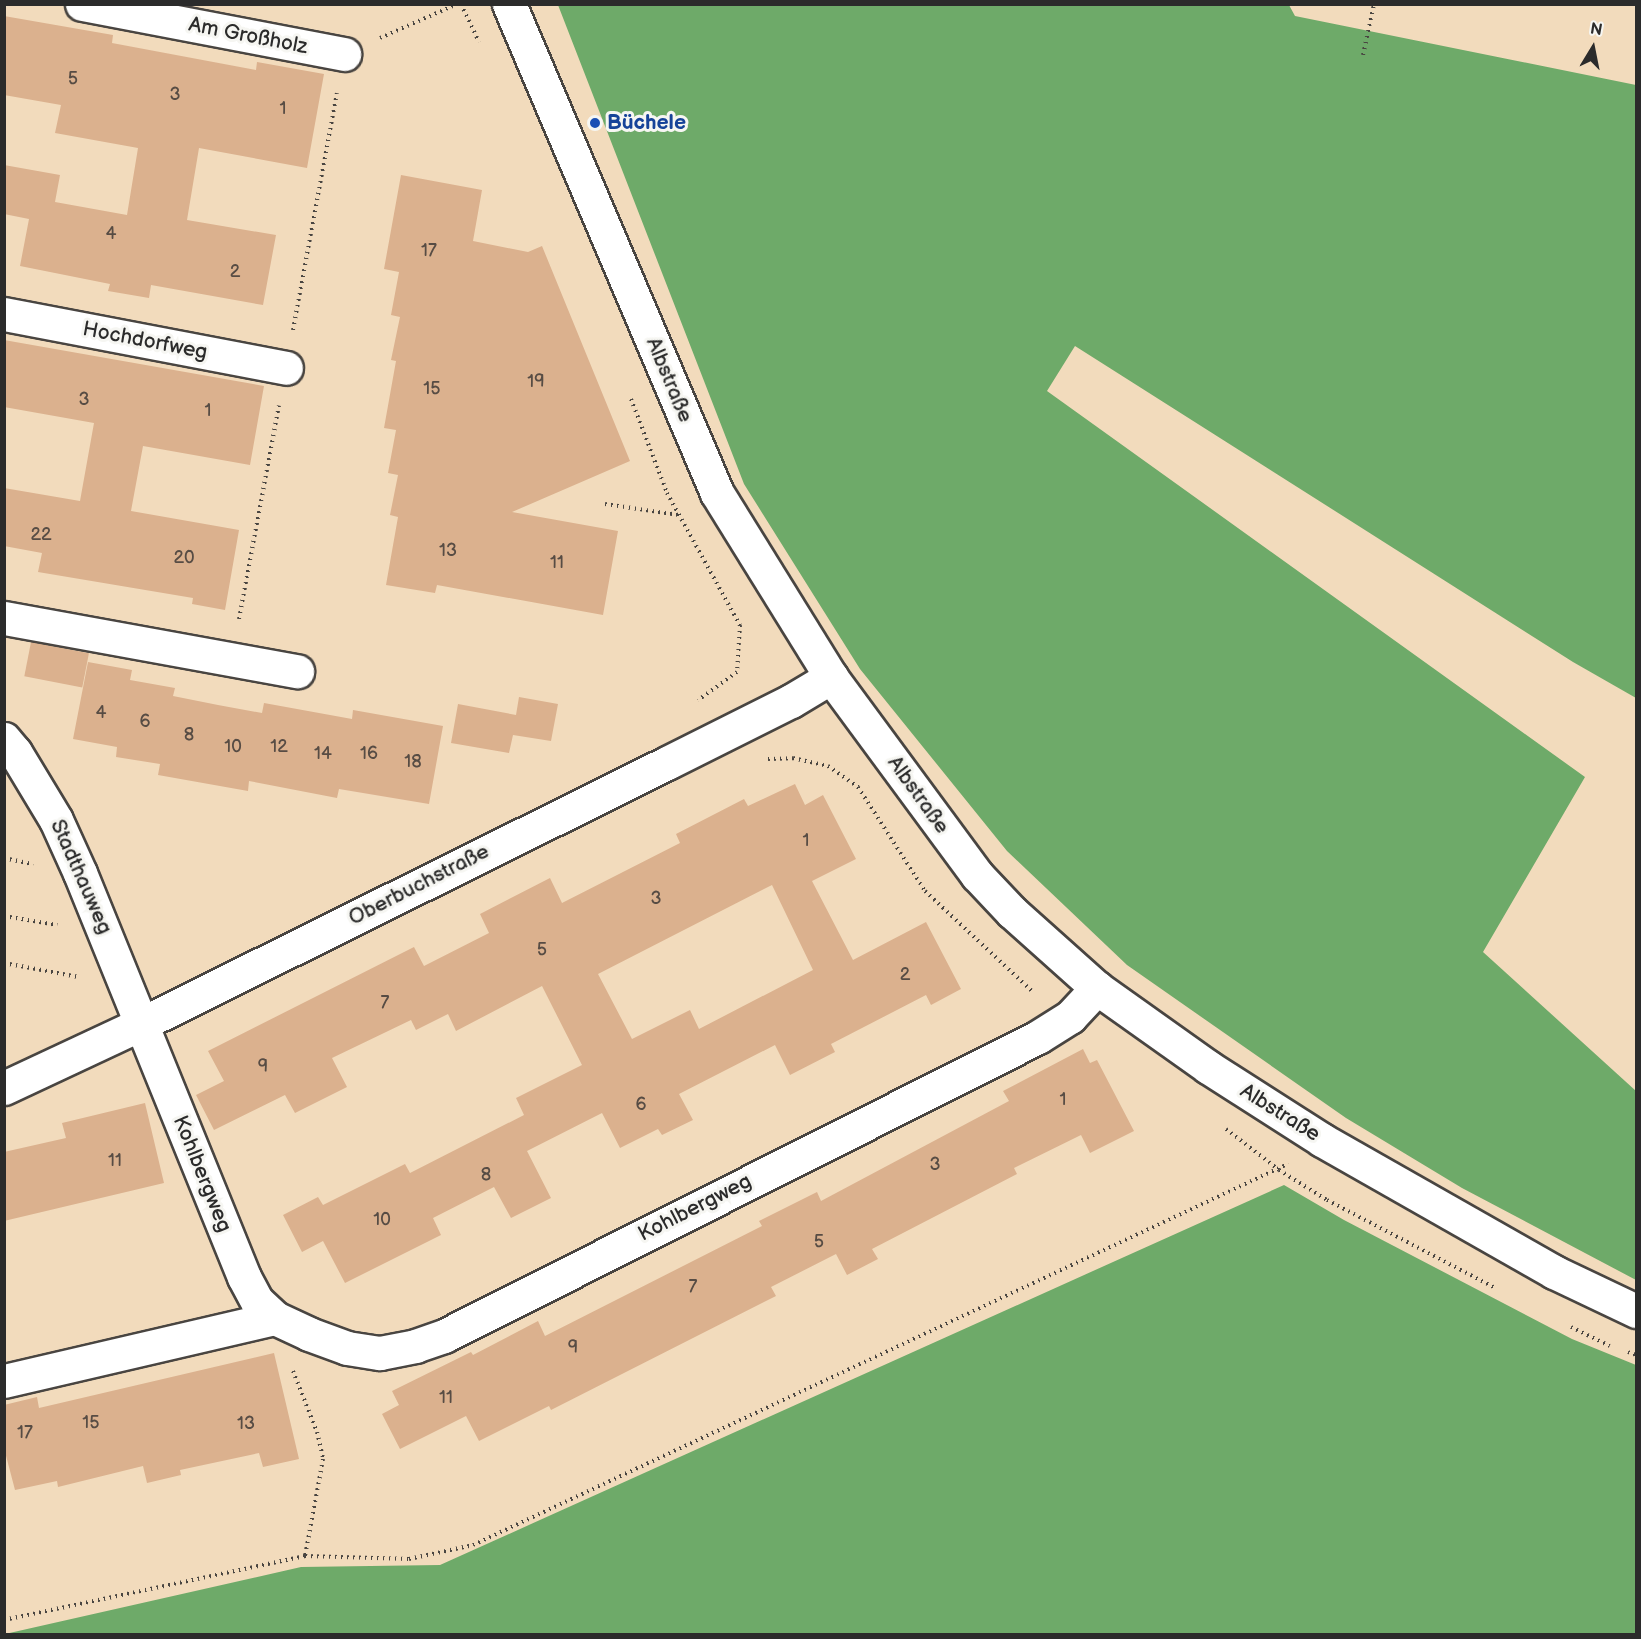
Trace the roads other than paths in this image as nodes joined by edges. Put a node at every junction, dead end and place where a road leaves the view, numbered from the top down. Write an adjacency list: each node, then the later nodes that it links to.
1 (82, 4): 3 (street, Am Großholz)
2 (509, 4): 8 (street, Albstraße)
3 (344, 54)
4 (4, 314): 5 (street, Hochdorfweg)
5 (286, 368)
6 (4, 618): 7 (street)
7 (297, 671)
8 (831, 677): 10 (street, Albstraße); 11 (street, Oberbuchstraße)
9 (4, 740): 11 (street, Stadthauweg)
10 (1096, 987): 13 (street, Albstraße); 14 (street, Kohlbergweg)
11 (143, 1023): 12 (street, Oberbuchstraße); 14 (street, Kohlbergweg)
12 (4, 1088)
13 (1636, 1311)
14 (275, 1318): 15 (street)
15 (4, 1381)

